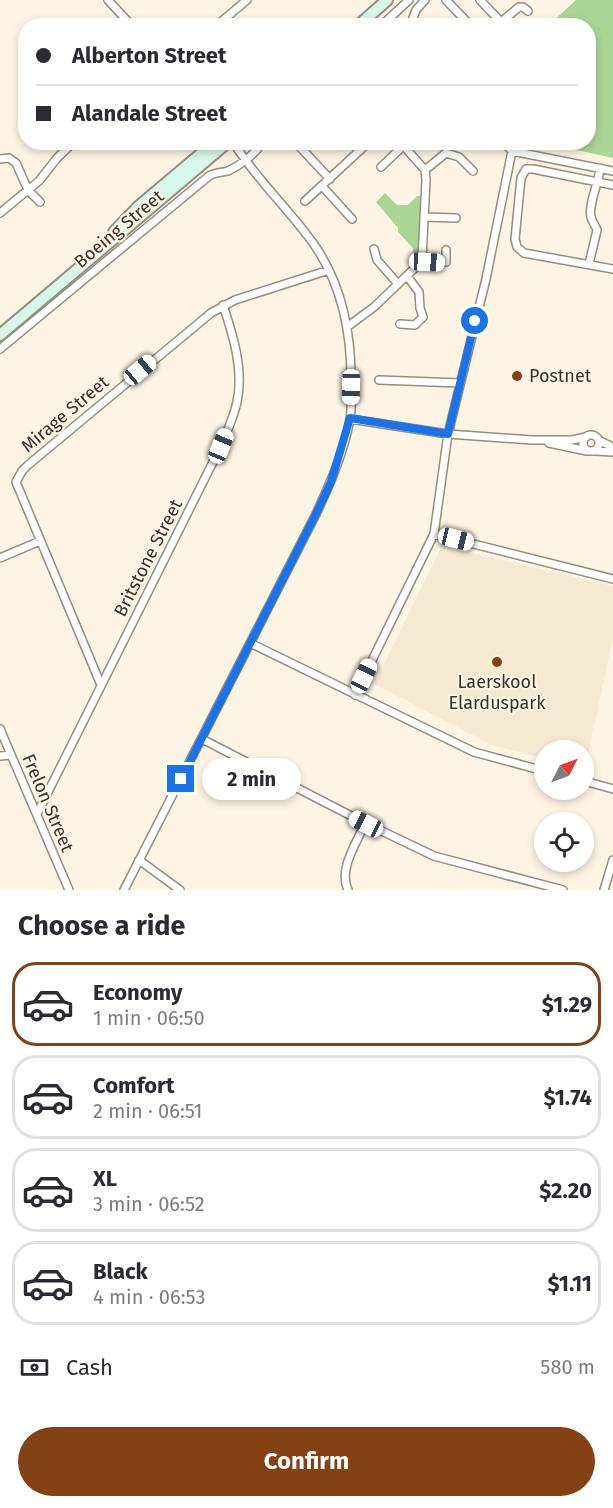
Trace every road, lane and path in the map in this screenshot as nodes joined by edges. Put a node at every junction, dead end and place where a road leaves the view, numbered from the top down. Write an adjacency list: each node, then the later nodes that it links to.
1 (108, 0): 10 (street)
2 (247, 0): 11 (street)
3 (387, 0): 12 (main road)
4 (395, 0): 13 (main road)
5 (408, 0): 14 (street)
6 (425, 0): 15 (street)
7 (446, 0): 16 (street)
8 (480, 0): 17 (street)
9 (528, 11): 18 (street)
10 (125, 18)
11 (226, 18)
12 (367, 18)
13 (376, 18)
14 (389, 18)
15 (413, 18)
16 (463, 18)
17 (497, 18)
18 (506, 18)
19 (66, 150): 40 (street)
20 (206, 150): 58 (main road, Boeing Street)
21 (219, 150): 59 (main road, Boeing Street)
22 (238, 150): 30 (street)
23 (256, 150): 30 (street, Boeing Street)
24 (303, 150): 36 (street)
25 (361, 150): 36 (street)
26 (396, 150): 31 (street)
27 (407, 150): 33 (street)
28 (512, 151): 32 (street); 62 (street)
29 (0, 159): 40 (street)
30 (244, 160): 52 (street); 60 (street, Boeing Street)
31 (381, 166)
32 (600, 168): 35 (street); 37 (street)
33 (424, 170): 34 (street); 44 (street)
34 (473, 171)
35 (613, 171)
36 (330, 179): 39 (street)
37 (598, 182): 38 (street); 50 (street); 50 (street)
38 (613, 185)
39 (322, 186): 41 (street); 46 (street)
40 (28, 190): 42 (street); 43 (street)
41 (305, 201)
42 (40, 202)
43 (0, 213)
44 (424, 217): 45 (street); 49 (street)
45 (456, 218)
46 (352, 219)
47 (374, 249): 54 (street)
48 (446, 250): 49 (street)
49 (422, 260): 53 (street)
50 (589, 264): 51 (street)
51 (613, 269)
52 (329, 270): 55 (street, Mirage Street); 57 (street)
53 (406, 276): 54 (street); 56 (street)
54 (399, 284): 57 (street)
55 (224, 305): 72 (street, Mirage Street); 76 (street, Britstone Street)
56 (400, 324)
57 (347, 327): 63 (street)
58 (0, 330)
59 (0, 335)
60 (0, 349)
61 (379, 380): 62 (street)
62 (460, 383): 64 (street)
63 (350, 418): 64 (street); 75 (street)
64 (448, 434): 66 (street); 71 (street)
65 (586, 437): 66 (street); 67 (street); 69 (street)
66 (532, 440): 69 (street)
67 (600, 441): 68 (street); 69 (street)
68 (613, 447)
69 (591, 451): 70 (street)
70 (613, 452)
71 (434, 534): 74 (street); 77 (street)
72 (40, 541): 73 (street); 76 (street, Mirage Street)
73 (0, 558)
74 (613, 579)
75 (250, 642): 77 (street); 79 (street)
76 (101, 685): 85 (street, Britstone Street)
77 (355, 694): 82 (street)
78 (0, 729): 80 (street, Frelon Street)
79 (202, 739): 86 (street); 87 (street)
80 (11, 754): 81 (street); 85 (street, Frelon Street)
81 (0, 756)
82 (534, 769)
83 (594, 784): 84 (street)
84 (613, 789)
85 (37, 814): 90 (street, Frelon Street)
86 (366, 824): 93 (street); 94 (street)
87 (139, 860): 91 (street); 92 (street)
88 (613, 860): 89 (street)
89 (605, 887)
90 (69, 890)
91 (124, 890)
92 (180, 890)
93 (348, 890)
94 (563, 890)

